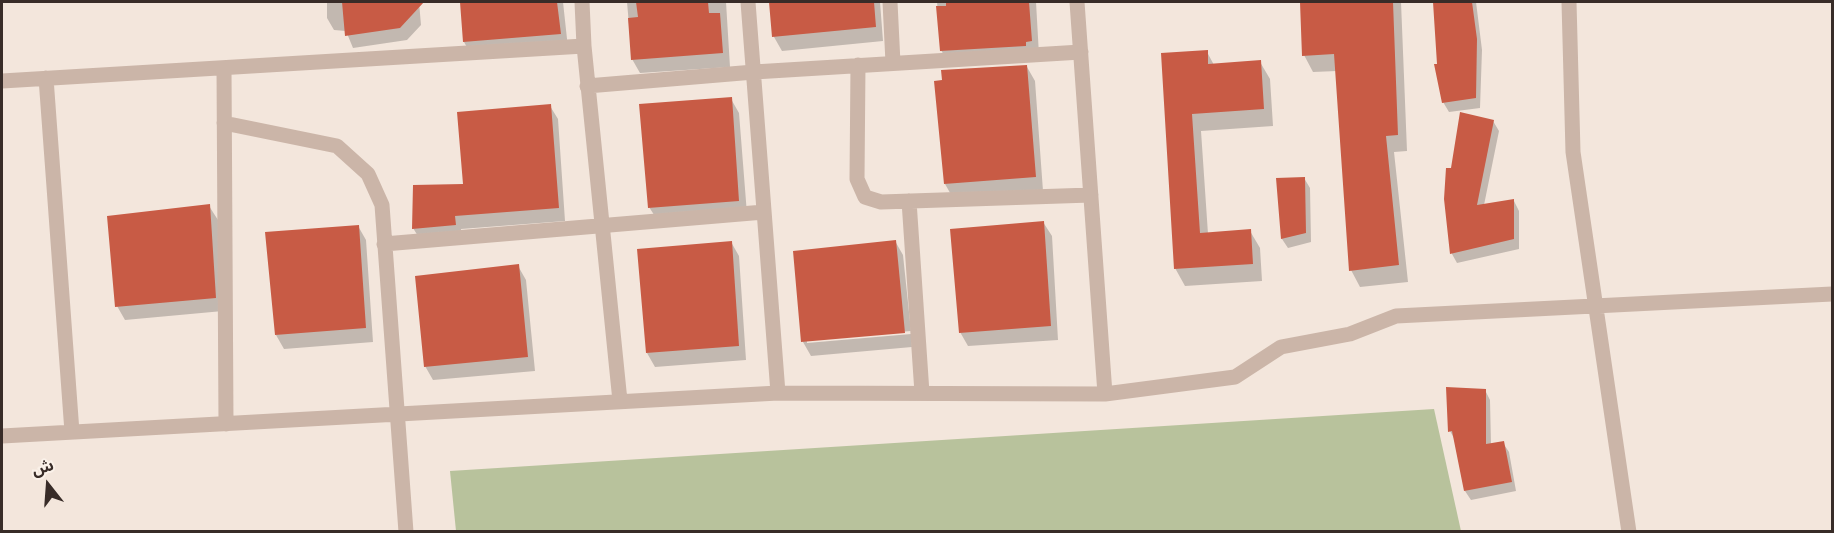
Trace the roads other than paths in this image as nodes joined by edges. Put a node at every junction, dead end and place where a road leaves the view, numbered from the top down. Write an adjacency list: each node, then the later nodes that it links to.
1 (582, 2): 6 (street)
2 (748, 2): 11 (street)
3 (890, 2): 8 (street)
4 (1077, 2): 7 (street)
5 (1569, 2): 22 (street)
6 (584, 46): 10 (street); 14 (street)
7 (1081, 52): 8 (street); 16 (street)
8 (893, 63): 9 (street)
9 (858, 65): 11 (street); 17 (street)
10 (224, 68): 12 (street); 15 (street)
11 (754, 72): 14 (street); 18 (street)
12 (46, 78): 13 (street); 29 (street)
13 (2, 81)
14 (588, 87): 19 (street)
15 (224, 123): 20 (street); 28 (street)
16 (1091, 195): 17 (street); 25 (street)
17 (909, 201): 24 (street)
18 (764, 212): 19 (street); 23 (street)
19 (602, 227): 20 (street); 26 (street)
20 (384, 244): 27 (street)
21 (1833, 294): 22 (street)
22 (1594, 305): 25 (street); 32 (street)
23 (778, 393): 24 (street); 26 (street)
24 (922, 393): 25 (street)
25 (1105, 394)
26 (620, 401): 27 (street)
27 (396, 414): 28 (street); 31 (street)
28 (226, 424): 29 (street)
29 (72, 432): 30 (street)
30 (2, 436)
31 (406, 531)
32 (1629, 531)

